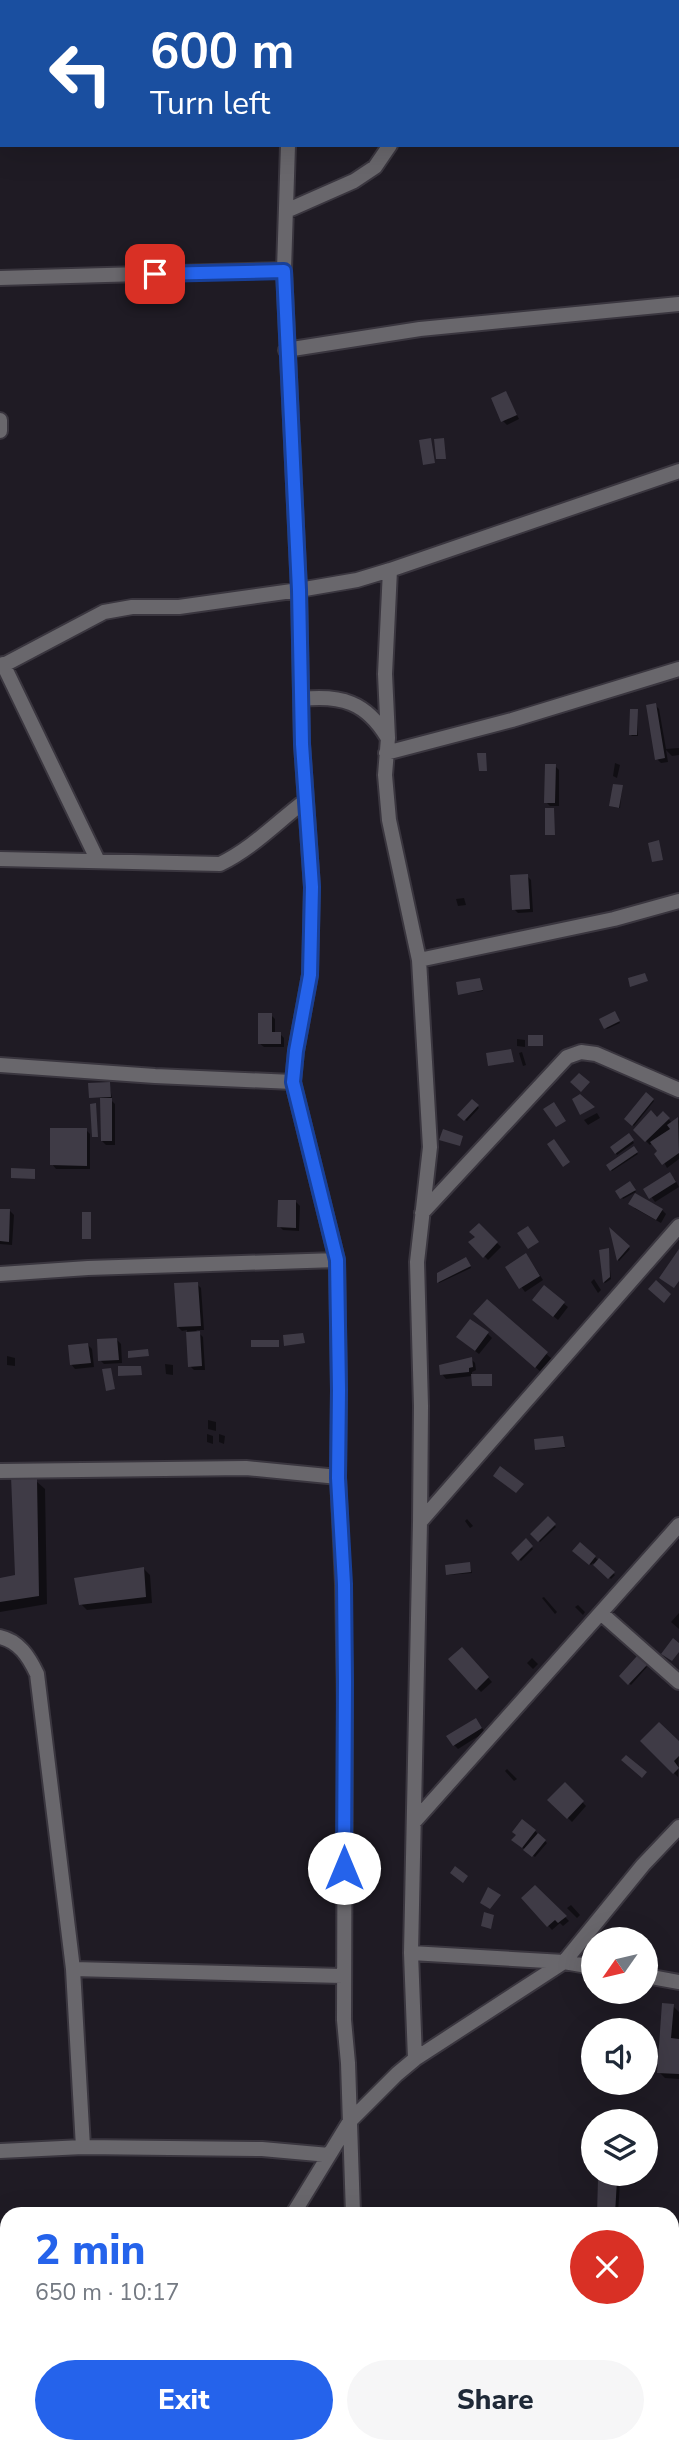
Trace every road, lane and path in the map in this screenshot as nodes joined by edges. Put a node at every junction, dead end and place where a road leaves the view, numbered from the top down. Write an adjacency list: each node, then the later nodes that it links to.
1 (288, 147): 3 (street)
2 (389, 147): 3 (street)
3 (286, 211): 4 (street)
4 (284, 271): 5 (street); 7 (street)
5 (0, 278)
6 (679, 304): 7 (street)
7 (286, 350): 12 (street)
8 (0, 420): 9 (street)
9 (0, 431)
10 (679, 471): 11 (street)
11 (390, 570): 12 (street); 16 (street)
12 (299, 590): 13 (street); 15 (street)
13 (2, 665): 20 (street)
14 (679, 669): 17 (street)
15 (302, 699): 16 (street); 18 (street)
16 (388, 738): 17 (street)
17 (386, 753): 22 (street)
18 (306, 801): 20 (street); 24 (street)
19 (0, 859): 20 (street)
20 (97, 859)
21 (679, 901): 22 (street)
22 (419, 960): 26 (street)
23 (0, 1065): 24 (street)
24 (293, 1082): 28 (street)
25 (679, 1090): 26 (street)
26 (422, 1213): 32 (street)
27 (679, 1226): 32 (street)
28 (337, 1260): 29 (street); 31 (street)
29 (0, 1274)
30 (0, 1471): 31 (street)
31 (338, 1478): 43 (street)
32 (420, 1522): 37 (street)
33 (679, 1525): 34 (street)
34 (602, 1614): 36 (street); 37 (street)
35 (0, 1637): 42 (street)
36 (679, 1682)
37 (414, 1822): 39 (street)
38 (679, 1827): 40 (street)
39 (411, 1953): 40 (street); 46 (street)
40 (564, 1962): 41 (street); 46 (street)
41 (581, 1965)
42 (74, 1969): 43 (street); 48 (street)
43 (343, 1976): 47 (street)
44 (658, 1978): 45 (street)
45 (679, 1982)
46 (415, 2059): 47 (street)
47 (350, 2121): 50 (street); 52 (street)
48 (83, 2147): 49 (street); 50 (street)
49 (0, 2151)
50 (329, 2155): 51 (street)
51 (296, 2207)
52 (354, 2207)

